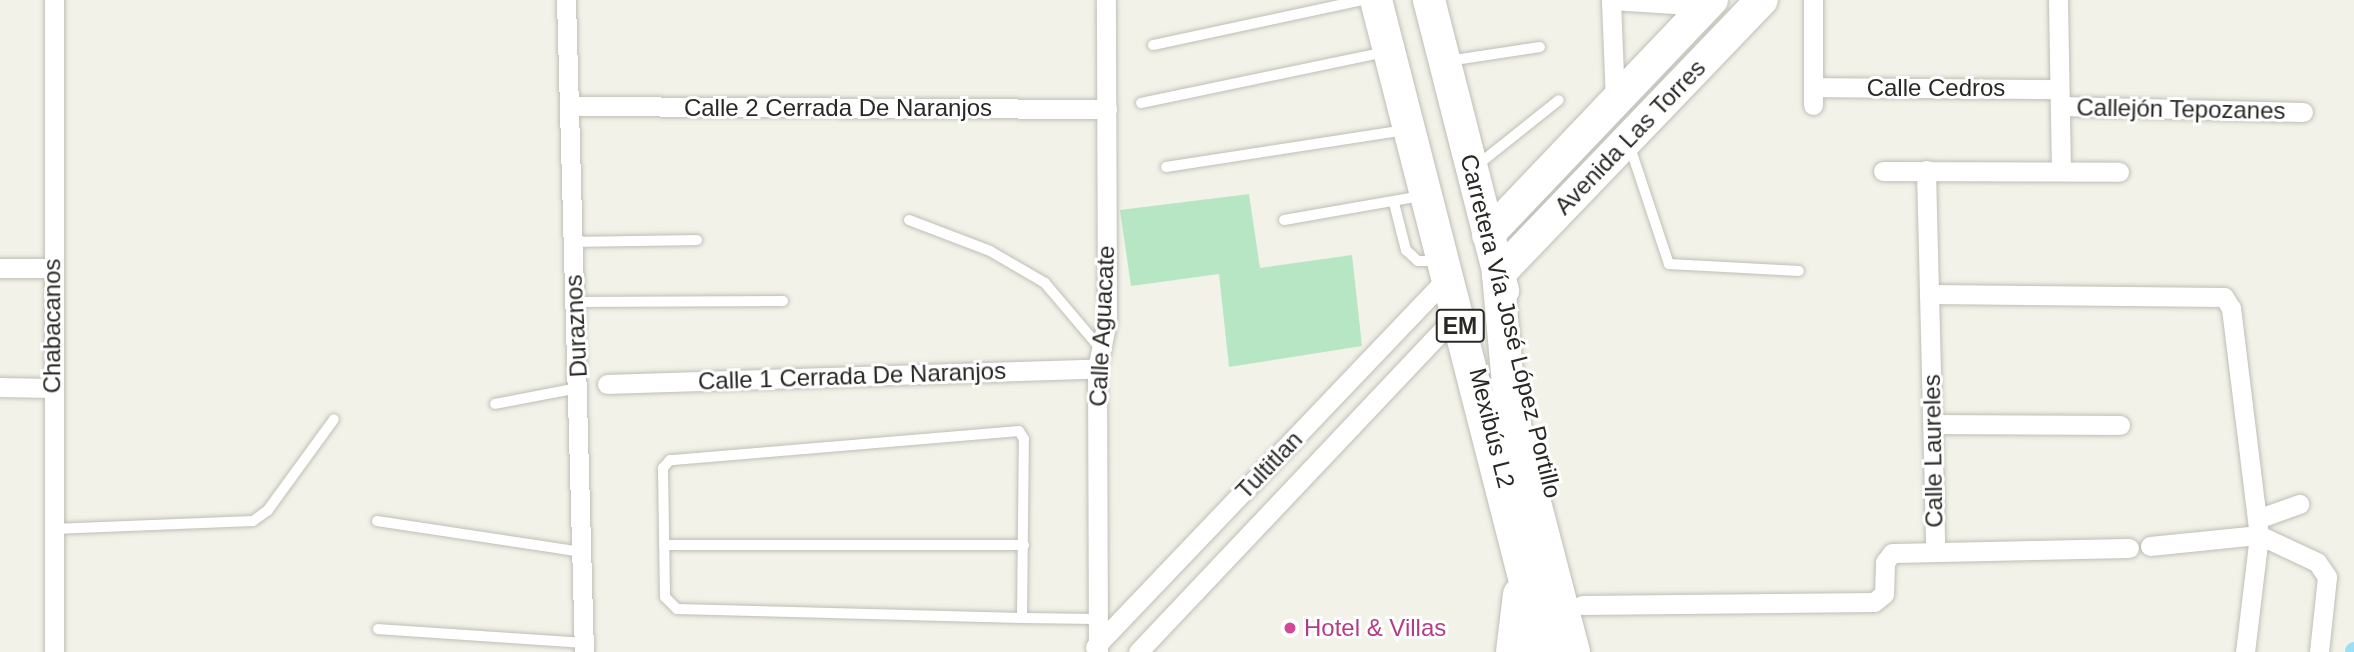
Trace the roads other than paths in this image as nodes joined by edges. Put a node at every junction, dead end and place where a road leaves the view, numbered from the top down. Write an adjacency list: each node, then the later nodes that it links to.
1 (54, 0): 41 (street, Chabacanos)
2 (566, 0): 22 (street, Duraznos)
3 (1106, 0): 23 (street, Calle Aguacate)
4 (1363, 0): 14 (lane)
5 (1376, 0): 16 (main road, Carretera Vía José López Portillo / EM)
6 (1384, 0): 80 (lane, Mexibús L2)
7 (1414, 0): 13 (lane)
8 (1611, 0): 12 (street); 20 (street)
9 (1762, 0): 26 (main road, Avenida Las Torres)
10 (1813, 0): 18 (street, Calle Cedros)
11 (2058, 0): 18 (street)
12 (1709, 3): 20 (main road, Avenida Las Torres)
13 (1423, 7): 17 (main road, Carretera Vía José López Portillo / EM)
14 (1153, 45)
15 (1540, 47): 17 (lane)
16 (1389, 51): 21 (lane); 25 (main road, Carretera Vía José López Portillo / EM)
17 (1433, 59): 31 (main road, Carretera Vía José López Portillo / EM)
18 (2060, 98): 24 (street, Callejón Tepozanes); 29 (street)
19 (1559, 100): 31 (lane)
20 (1615, 101): 37 (main road, Avenida Las Torres)
21 (1141, 103)
22 (569, 106): 23 (street, Calle 2 Cerrada De Naranjos); 39 (street, Duraznos)
23 (1107, 109): 49 (street, Calle Aguacate)
24 (2303, 112)
25 (1409, 129): 27 (lane); 33 (main road, Carretera Vía José López Portillo / EM)
26 (1628, 140): 43 (lane); 44 (main road, Avenida Las Torres)
27 (1167, 167)
28 (1926, 170): 29 (street); 30 (street); 45 (street, Calle Laureles)
29 (2061, 170): 32 (street)
30 (1883, 171)
31 (1465, 172): 37 (main road, Carretera Vía José López Portillo / EM); 54 (lane, Mexibús L2)
32 (2119, 172)
33 (1426, 195): 34 (lane); 42 (main road, Carretera Vía José López Portillo / EM)
34 (1394, 203): 36 (lane); 42 (lane)
35 (909, 220): 49 (lane)
36 (1284, 220)
37 (1488, 235): 44 (main road, Carretera Vía José López Portillo / EM)
38 (697, 240): 39 (lane)
39 (571, 242): 47 (street, Duraznos)
40 (0, 268): 41 (street)
41 (52, 268): 52 (street, Chabacanos)
42 (1444, 269): 48 (main road, Carretera Vía José López Portillo / EM); 75 (street, Tultitlan)
43 (1799, 271)
44 (1498, 275): 54 (main road); 70 (main road, Carretera Vía José López Portillo / EM)
45 (1929, 294): 57 (street, Calle Laureles); 61 (street)
46 (783, 301): 47 (lane)
47 (575, 302): 53 (street, Duraznos)
48 (1457, 315): 69 (main road, Carretera Vía José López Portillo / EM); 77 (street, Tultitlan)
49 (1099, 359): 50 (street, Calle 1 Cerrada De Naranjos); 72 (street, Calle Aguacate)
50 (607, 384)
51 (0, 387): 52 (street)
52 (52, 388): 62 (street, Chabacanos)
53 (579, 388): 55 (lane); 68 (street, Duraznos)
54 (1509, 392): 81 (main road)
55 (495, 404)
56 (334, 419): 62 (lane)
57 (1934, 424): 58 (street); 67 (street, Calle Laureles)
58 (2120, 425)
59 (2299, 504): 61 (street)
60 (377, 521): 68 (lane)
61 (2258, 527): 65 (street); 83 (street); 84 (street)
62 (53, 529): 76 (street, Chabacanos)
63 (664, 545): 64 (lane); 64 (lane); 71 (lane)
64 (1024, 545): 71 (lane)
65 (2150, 546)
66 (2129, 548): 67 (street)
67 (1935, 549): 70 (street, Calle Laureles)
68 (582, 552): 74 (street, Duraznos)
69 (1521, 564): 78 (main road); 79 (main road, Carretera Vía José López Portillo / EM)
70 (1582, 605): 82 (main road, Carretera Vía José López Portillo / EM)
71 (1022, 618): 72 (lane)
72 (1098, 619): 75 (street, Calle Aguacate)
73 (377, 629): 74 (lane)
74 (584, 648)
75 (1096, 649)
76 (54, 652)
77 (1138, 652)
78 (1513, 652)
79 (1543, 652)
80 (1549, 652)
81 (1576, 652)
82 (1594, 652)
83 (2245, 652)
84 (2319, 652)

